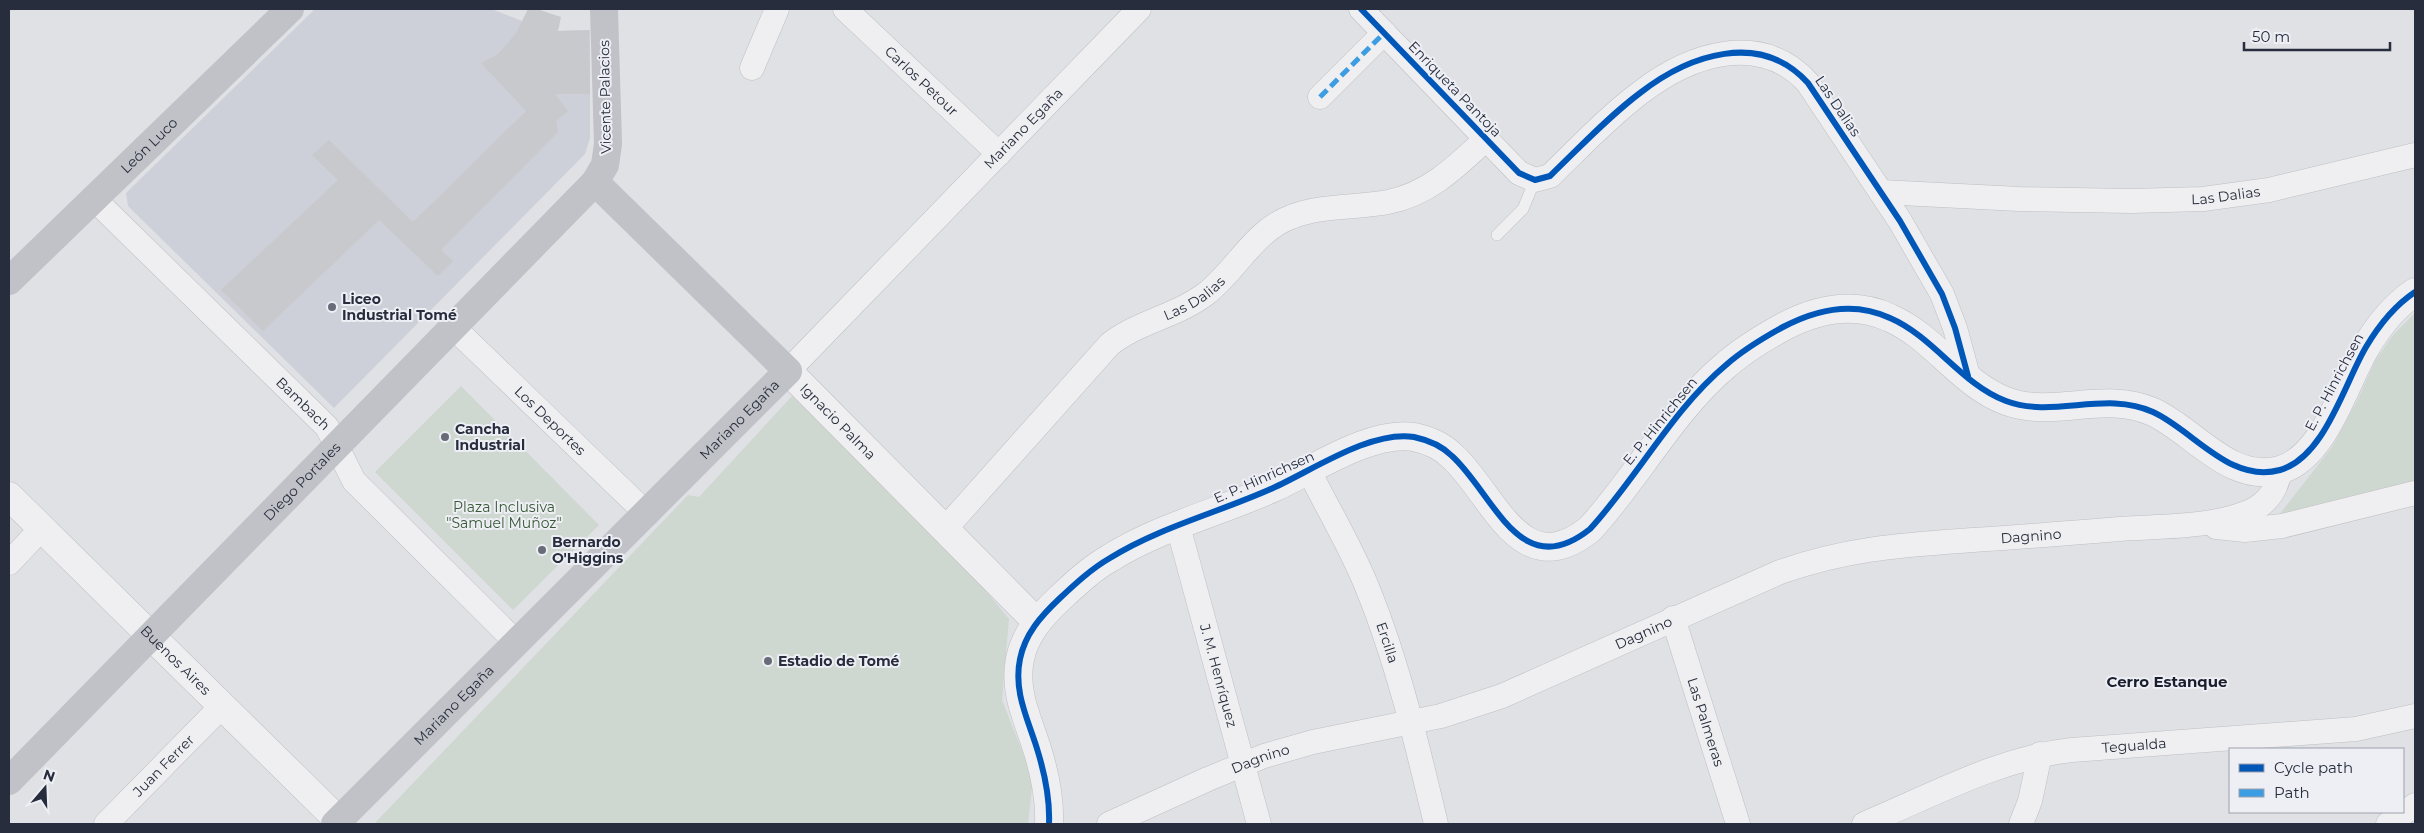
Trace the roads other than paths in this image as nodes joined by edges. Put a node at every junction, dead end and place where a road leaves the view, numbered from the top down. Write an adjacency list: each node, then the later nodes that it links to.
1 (290, 9): 16 (main road, León Luco)
2 (604, 9): 14 (main road, Vicente Palacios)
3 (778, 9): 8 (street)
4 (845, 9): 11 (street, Carlos Petour)
5 (1139, 9): 11 (street, Mariano Egaña)
6 (1361, 9): 7 (street, Enriqueta Pantoja)
7 (1384, 33): 9 (street); 10 (street, Enriqueta Pantoja)
8 (752, 68)
9 (1320, 97)
10 (1486, 140): 13 (street, Enriqueta Pantoja); 32 (street, Las Dalias)
11 (999, 154): 21 (street, Mariano Egaña)
12 (2415, 155): 15 (street, Las Dalias)
13 (1535, 180): 15 (street, Las Dalias); 17 (lane)
14 (595, 182): 20 (main road, Diego Portales); 21 (main road, Ignacio Palma)
15 (1881, 192): 22 (street, Las Dalias)
16 (93, 198): 18 (main road, León Luco); 23 (street, Bambach)
17 (1497, 234)
18 (9, 281)
19 (2415, 292): 24 (street, E. P. Hinrichsen)
20 (453, 327): 23 (main road, Diego Portales); 28 (street, Los Deportes)
21 (788, 371): 28 (main road, Mariano Egaña); 32 (street, Ignacio Palma)
22 (1968, 376): 24 (street, E. P. Hinrichsen); 25 (street, E. P. Hinrichsen)
23 (337, 447): 36 (main road, Diego Portales); 37 (street, Bambach)
24 (2280, 470): 29 (street, Dagnino)
25 (1309, 471): 30 (street, E. P. Hinrichsen); 40 (street, Ercilla)
26 (2415, 493): 29 (street, Dagnino)
27 (9, 496): 31 (street, Buenos Aires)
28 (647, 514): 37 (main road, Mariano Egaña)
29 (2196, 523): 34 (street, Dagnino)
30 (1178, 526): 35 (street, E. P. Hinrichsen); 42 (street, J. M. Henríquez)
31 (40, 528): 33 (street); 36 (street, Buenos Aires)
32 (945, 529): 35 (street, Ignacio Palma)
33 (9, 563)
34 (1673, 618): 40 (street, Dagnino); 53 (street, Las Palmeras)
35 (1037, 622): 49 (street)
36 (153, 636): 38 (street, Buenos Aires); 43 (main road, Diego Portales)
37 (517, 643): 47 (main road, Mariano Egaña)
38 (222, 706): 47 (street, Buenos Aires); 48 (street, Juan Ferrer)
39 (2415, 716): 41 (street, Tegualda)
40 (1412, 723): 42 (street, Dagnino); 52 (street, Ercilla)
41 (2040, 754): 54 (street, Tegualda); 55 (street)
42 (1243, 764): 50 (street, Dagnino); 51 (street, J. M. Henríquez)
43 (9, 781)
44 (2415, 805): 46 (street)
45 (2404, 813): 56 (street)
46 (2404, 813)
47 (339, 823)
48 (106, 824)
49 (1049, 824)
50 (1109, 824)
51 (1259, 824)
52 (1436, 824)
53 (1738, 824)
54 (1864, 824)
55 (2021, 824)
56 (2388, 824)

